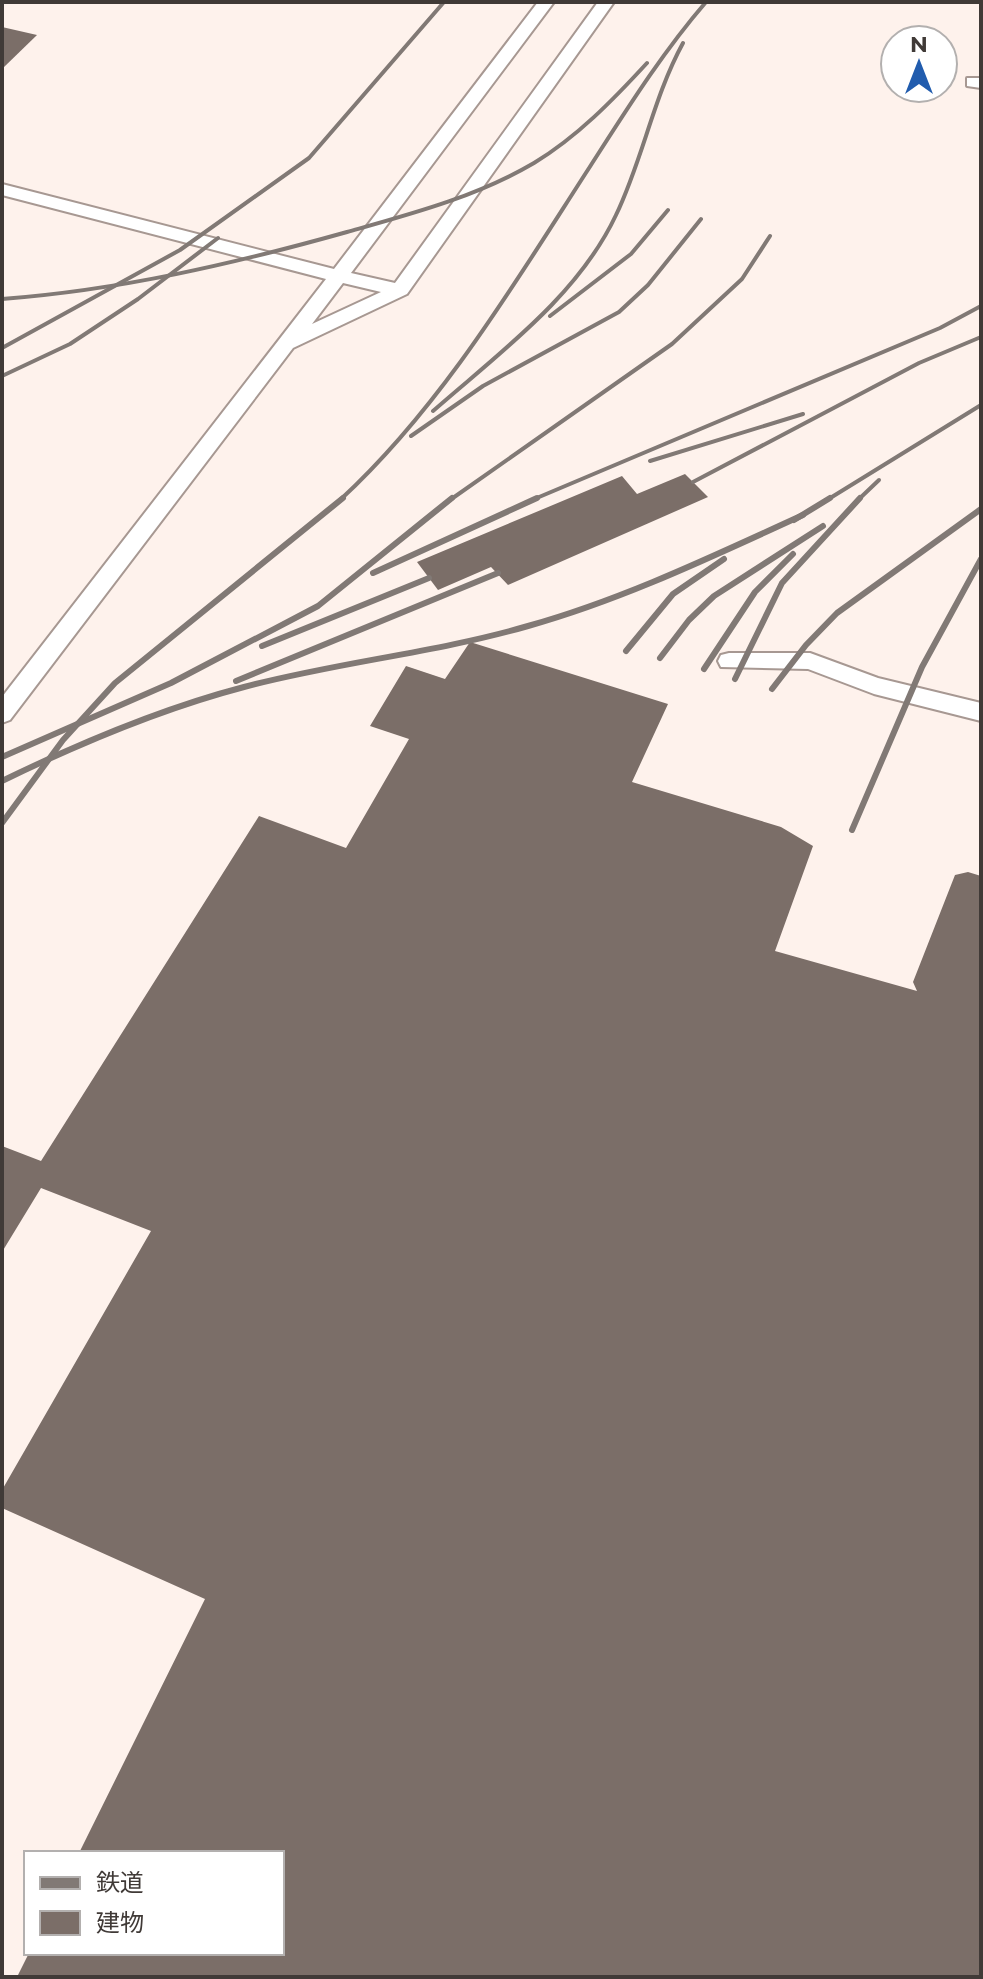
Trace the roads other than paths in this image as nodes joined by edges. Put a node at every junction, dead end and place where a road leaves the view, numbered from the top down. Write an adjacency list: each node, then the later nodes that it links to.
1 (546, 2): 4 (lane)
2 (606, 2): 5 (lane)
3 (2, 189): 4 (lane)
4 (339, 275): 5 (lane); 6 (lane)
5 (400, 290): 6 (lane)
6 (286, 344): 9 (lane)
7 (729, 661): 8 (lane)
8 (981, 712)
9 (2, 714)

